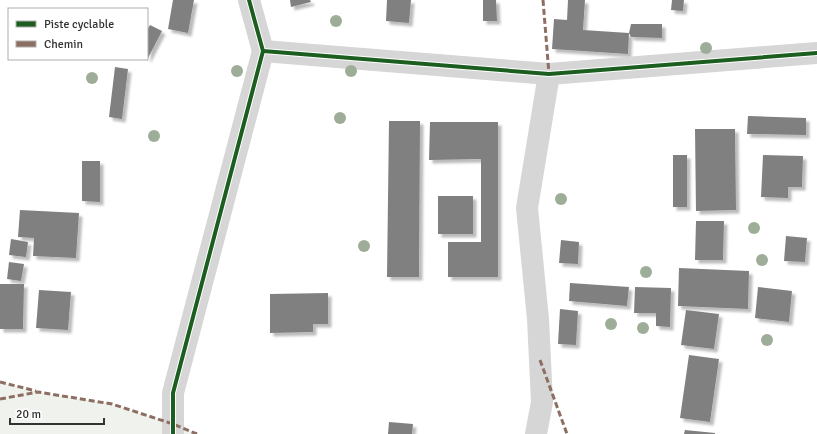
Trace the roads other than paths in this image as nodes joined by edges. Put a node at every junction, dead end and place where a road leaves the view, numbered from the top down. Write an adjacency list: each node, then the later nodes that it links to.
1 (249, 0): 2 (street)
2 (263, 50): 4 (street); 5 (street)
3 (817, 53): 4 (street)
4 (549, 74): 6 (street)
5 (174, 434)
6 (536, 434)

